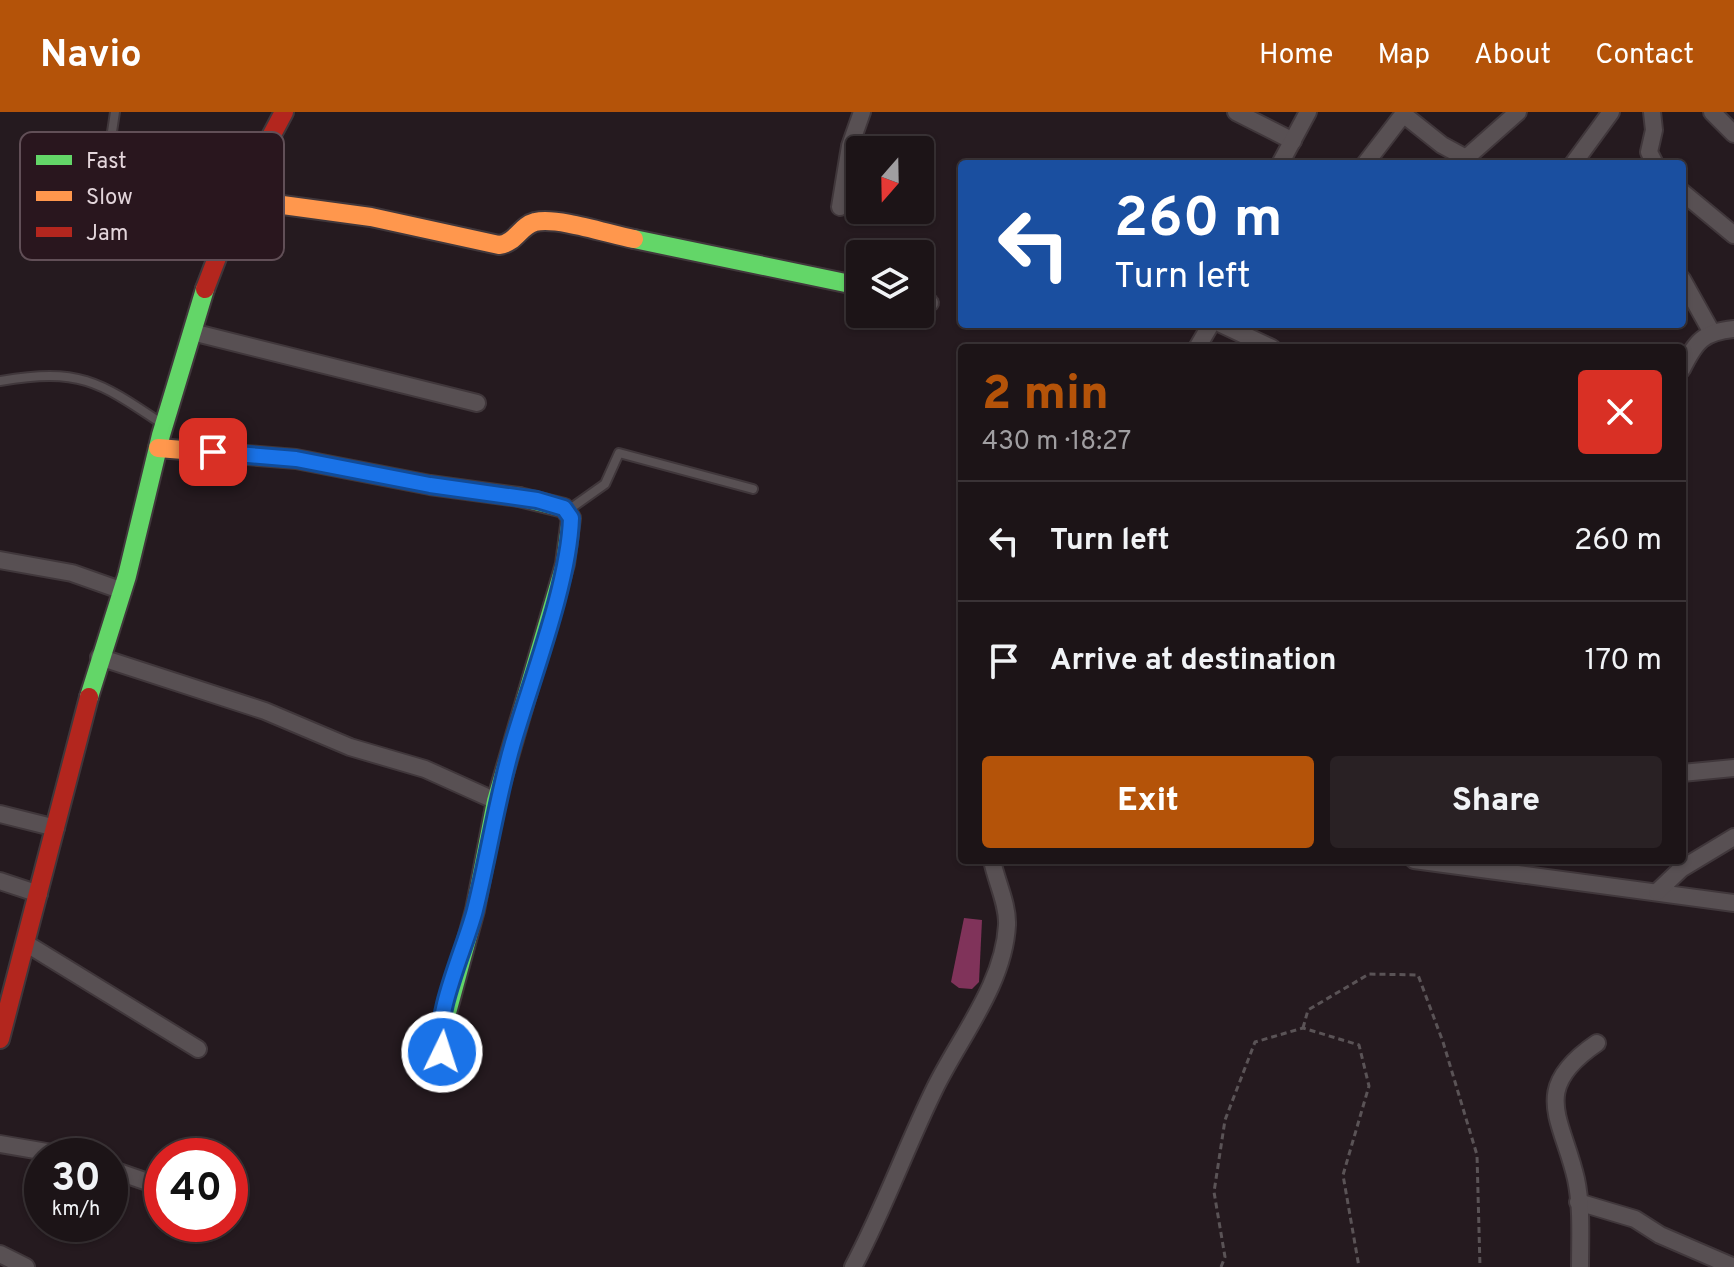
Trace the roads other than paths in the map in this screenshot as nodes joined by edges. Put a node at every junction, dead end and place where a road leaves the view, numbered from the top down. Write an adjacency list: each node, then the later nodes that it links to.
1 (115, 112): 11 (lane)
2 (284, 112): 12 (street)
3 (862, 112): 23 (street)
4 (1236, 112): 14 (street)
5 (1308, 112): 14 (street)
6 (1518, 112): 18 (street)
7 (1611, 112): 19 (street)
8 (1652, 112): 20 (street)
9 (1712, 112): 13 (street)
10 (1404, 113): 16 (street); 17 (street)
11 (112, 132)
12 (274, 132)
13 (1734, 134)
14 (1293, 141): 15 (street)
15 (1282, 160)
16 (1368, 160)
17 (1463, 160)
18 (1465, 160)
19 (1576, 160)
20 (1653, 160)
21 (1686, 195): 24 (street)
22 (284, 205): 26 (street)
23 (840, 207)
24 (1734, 235)
25 (214, 260): 31 (street)
26 (846, 283)
27 (1686, 286): 30 (street)
28 (1229, 328): 32 (street)
29 (1734, 329): 30 (street)
30 (1711, 331): 33 (street)
31 (192, 332): 35 (street); 36 (street)
32 (1263, 344)
33 (1686, 362)
34 (0, 381): 36 (lane)
35 (477, 403)
36 (165, 426): 37 (street)
37 (158, 448): 39 (street); 41 (street)
38 (753, 489): 39 (lane)
39 (567, 512): 45 (street)
40 (0, 560): 41 (street)
41 (123, 591): 42 (street)
42 (99, 657): 45 (street); 47 (street)
43 (1734, 768): 44 (street)
44 (1686, 773)
45 (496, 801): 59 (street)
46 (0, 814): 47 (street)
47 (56, 828): 53 (street)
48 (1734, 837): 52 (street)
49 (993, 864): 65 (street)
50 (1444, 864): 52 (street)
51 (0, 881): 53 (street)
52 (1657, 892): 54 (street)
53 (39, 894): 55 (street)
54 (1734, 903)
55 (27, 944): 56 (street); 58 (street)
56 (0, 1039)
57 (1597, 1043): 62 (street)
58 (198, 1049)
59 (450, 1061)
60 (0, 1144): 61 (street)
61 (24, 1148)
62 (1578, 1202): 66 (street); 67 (street)
63 (0, 1254): 64 (street)
64 (26, 1267)
65 (853, 1267)
66 (1580, 1267)
67 (1734, 1267)

